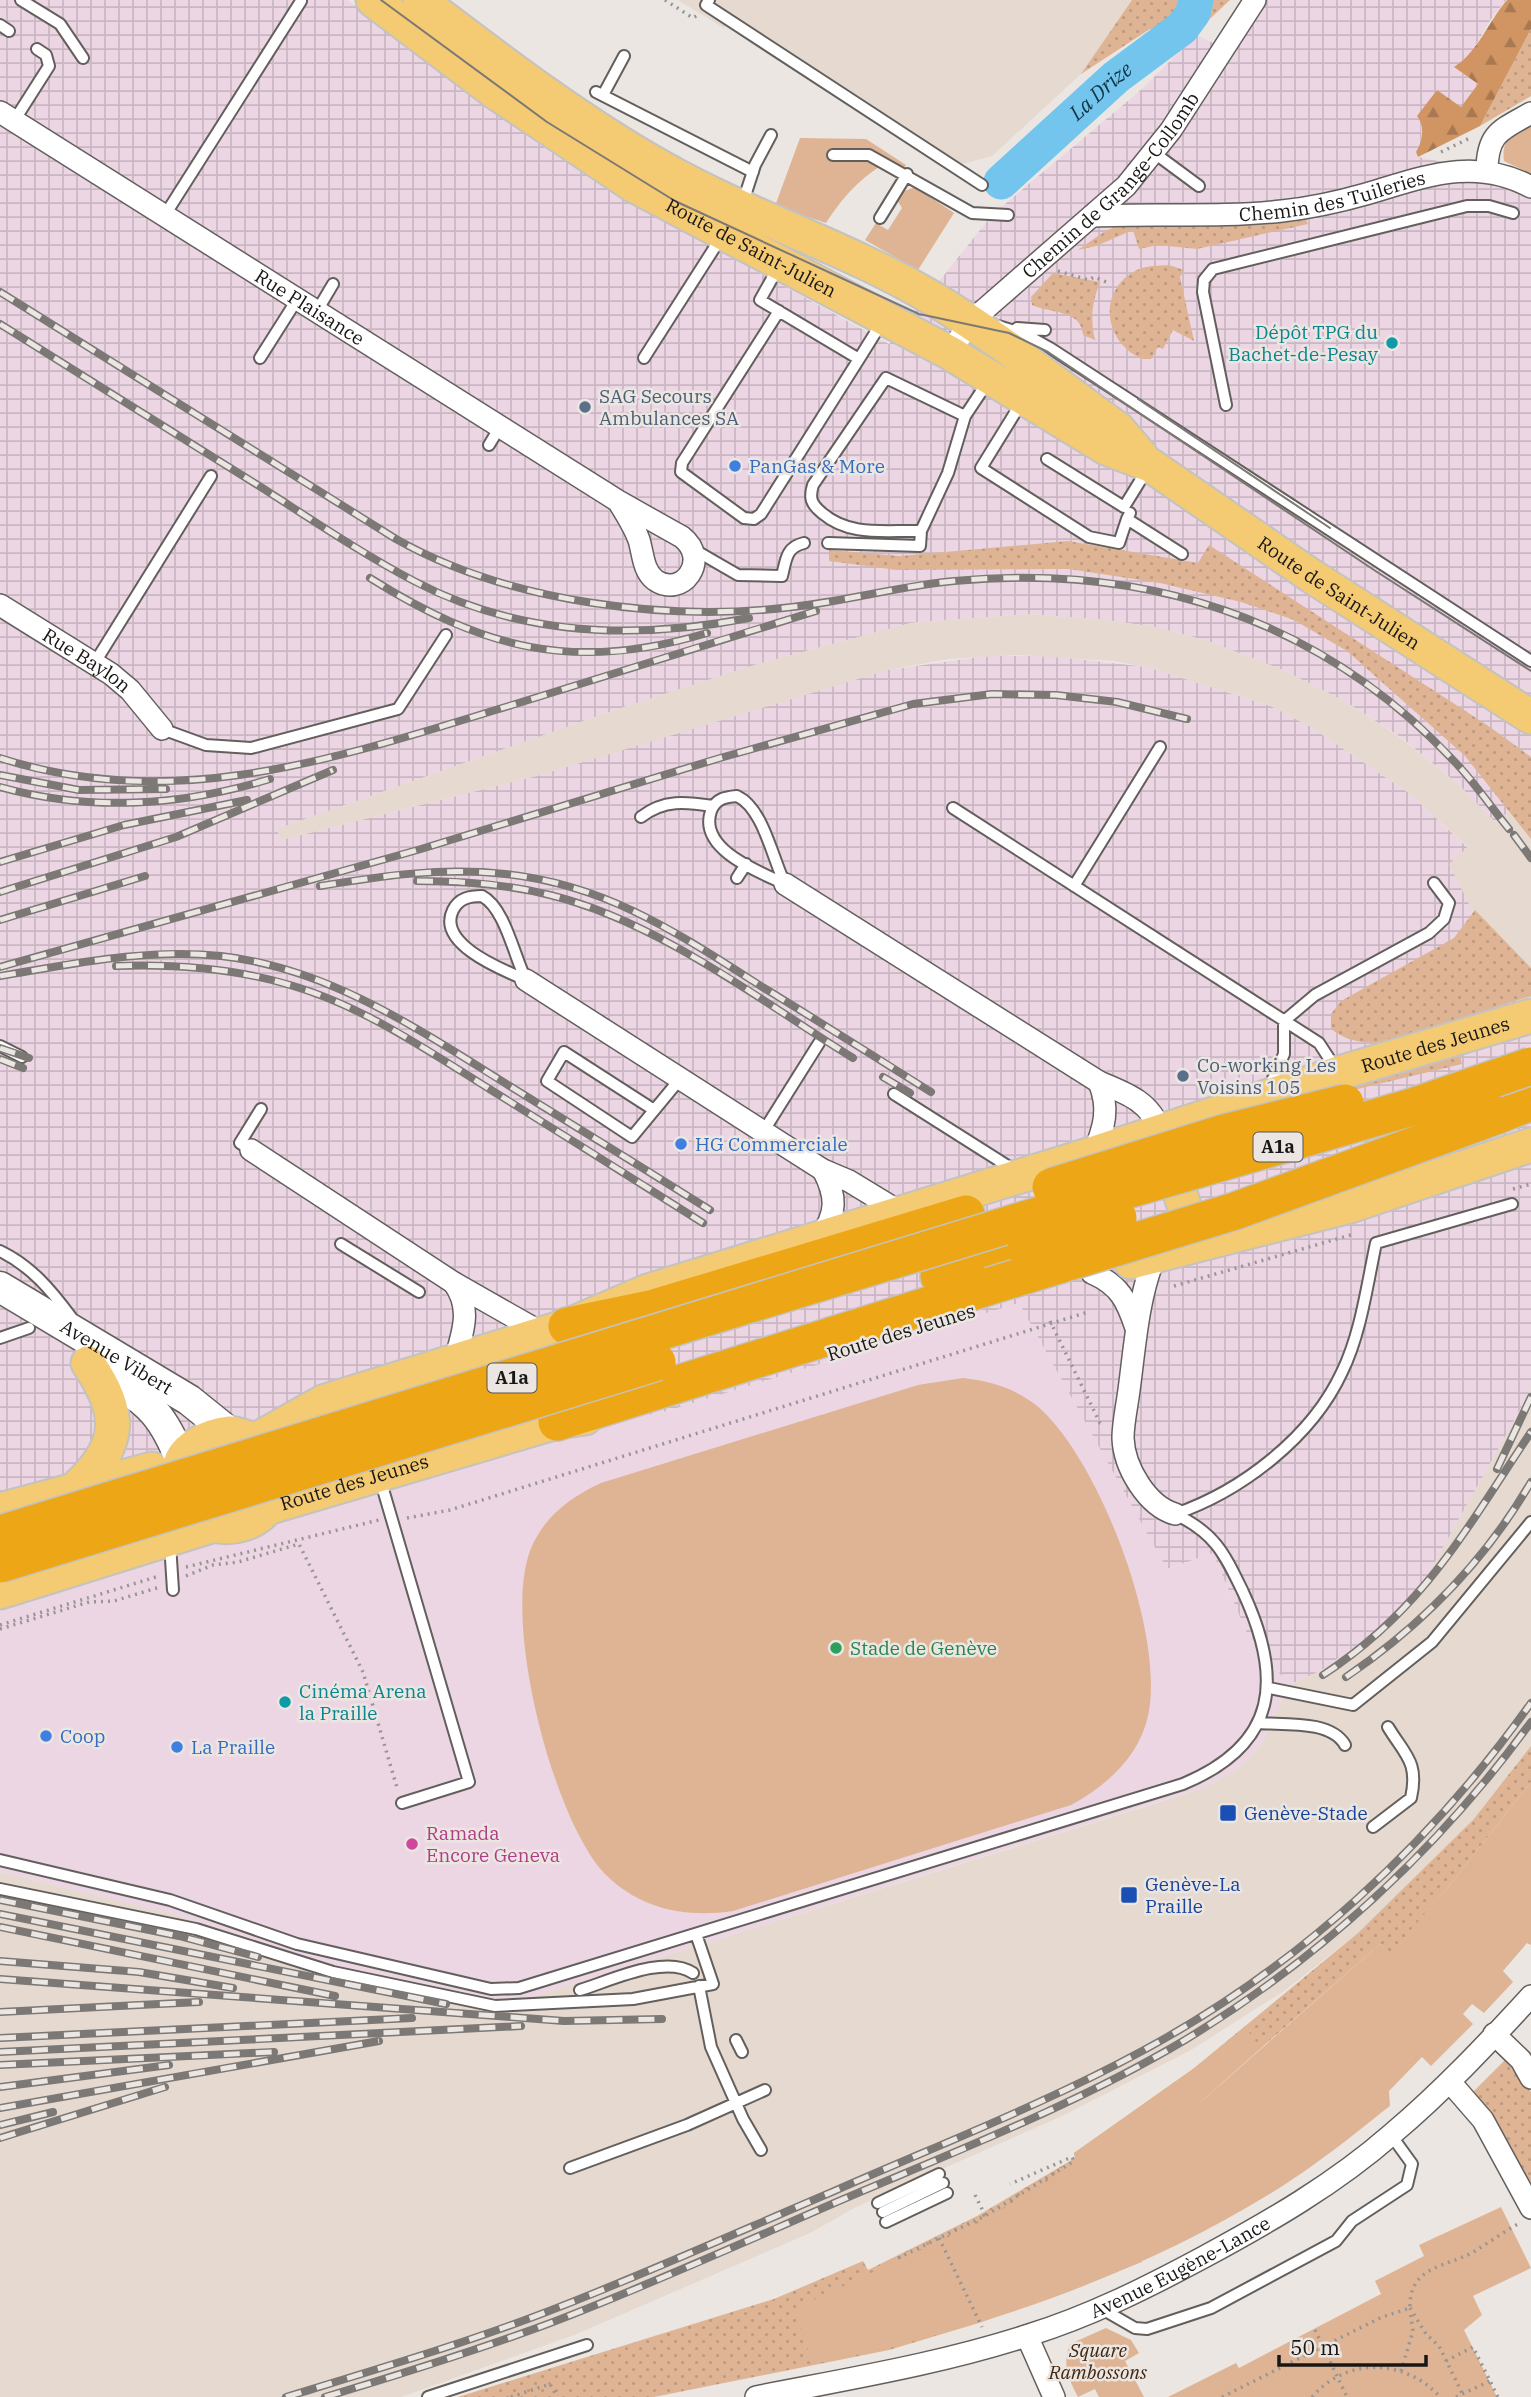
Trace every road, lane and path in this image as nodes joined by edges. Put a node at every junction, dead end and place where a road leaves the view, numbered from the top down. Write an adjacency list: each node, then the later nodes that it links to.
1 (20, 0): 10 (lane)
2 (373, 0): 29 (main road, Route de Saint-Julien)
3 (420, 0): 13 (main road, Route de Saint-Julien)
4 (665, 0): 7 (path)
5 (1255, 0): 15 (street, Chemin de Grange-Collomb)
6 (301, 1): 25 (lane)
7 (708, 3): 21 (lane)
8 (37, 48): 12 (lane)
9 (624, 56): 13 (lane)
10 (83, 58)
11 (1531, 113): 18 (street)
12 (7, 117): 25 (street, Rue Plaisance)
13 (617, 122): 19 (lane); 29 (main road, Route de Saint-Julien)
14 (771, 135): 19 (lane)
15 (1153, 152): 22 (lane); 27 (street, Chemin de Grange-Collomb)
16 (833, 155): 20 (lane)
17 (1437, 155): 18 (path)
18 (1487, 171): 23 (street); 27 (street, Chemin des Tuileries)
19 (753, 172): 29 (lane)
20 (907, 174): 26 (lane); 28 (lane)
21 (982, 185)
22 (1199, 186)
23 (1531, 187)
24 (1513, 214): 46 (lane)
25 (165, 215): 34 (street, Rue Plaisance)
26 (1007, 215)
27 (1094, 216): 30 (street, Chemin de Grange-Collomb)
28 (880, 218)
29 (732, 220): 31 (main road, Route de Saint-Julien); 38 (main road, Route de Saint-Julien); 43 (lane)
30 (1035, 263): 32 (path); 38 (street, Chemin de Grange-Collomb)
31 (780, 264): 36 (lane); 37 (main road, Route de Saint-Julien)
32 (1109, 283)
33 (333, 284): 35 (lane)
34 (298, 298): 35 (street, Rue Plaisance); 42 (lane)
35 (317, 311): 49 (street, Rue Plaisance)
36 (779, 311): 44 (lane); 44 (lane)
37 (885, 318): 41 (main road, Route de Saint-Julien); 44 (lane)
38 (969, 323): 39 (lane); 41 (street, Chemin de Grange-Collomb); 52 (main road, Route de Saint-Julien)
39 (1004, 327): 40 (lane); 63 (lane)
40 (1045, 330)
41 (950, 353): 45 (main road, Route de Saint-Julien)
42 (260, 358)
43 (644, 358)
44 (859, 359)
45 (990, 377): 47 (lane); 48 (main road, Route de Saint-Julien)
46 (1226, 405)
47 (965, 416): 56 (lane); 56 (lane)
48 (1017, 417): 52 (main road, Route de Saint-Julien); 55 (lane)
49 (501, 425): 50 (lane); 54 (street, Rue Plaisance)
50 (489, 445)
51 (1047, 459): 55 (lane)
52 (1150, 465): 55 (lane); 67 (main road, Route de Saint-Julien)
53 (212, 476): 66 (lane)
54 (618, 501): 59 (street, Rue Plaisance); 59 (street, Rue Plaisance)
55 (1125, 513): 60 (lane)
56 (921, 531): 58 (lane)
57 (804, 543): 59 (lane)
58 (828, 543)
59 (693, 549)
60 (1182, 554)
61 (0, 605): 66 (street, Rue Baylon)
62 (446, 635): 68 (lane)
63 (1506, 643): 64 (lane); 65 (lane)
64 (1531, 654)
65 (1531, 661)
66 (94, 664): 68 (street, Rue Baylon)
67 (1531, 717)
68 (162, 729)
69 (1160, 747): 77 (lane)
70 (713, 806): 72 (lane); 73 (lane); 76 (lane)
71 (953, 808): 77 (lane, Route des Jeunes)
72 (641, 817)
73 (746, 864): 74 (lane); 76 (lane)
74 (737, 878)
75 (1434, 883): 80 (lane)
76 (785, 884): 87 (street)
77 (1074, 886): 80 (lane, Route des Jeunes)
78 (526, 980): 78 (lane); 86 (street)
79 (1531, 1016): 85 (main road, Route des Jeunes)
80 (1284, 1021): 85 (lane, Route des Jeunes); 90 (lane)
81 (819, 1043): 95 (lane)
82 (0, 1046): 83 (lane)
83 (22, 1057)
84 (1531, 1065): 116 (highway, bridge); 133 (highway, A1a, bridge)
85 (1339, 1073): 90 (main road, Route des Jeunes)
86 (680, 1079): 93 (lane); 95 (street)
87 (1099, 1082): 94 (street); 98 (street)
88 (1531, 1092): 136 (highway, A1a, bridge)
89 (894, 1094): 100 (lane)
90 (1265, 1097): 94 (main road, Route des Jeunes)
91 (1531, 1102): 121 (highway, bridge)
92 (261, 1109): 97 (lane)
93 (654, 1110): 93 (lane)
94 (1160, 1131): 98 (main road, Route des Jeunes); 104 (main road)
95 (763, 1132): 99 (street)
96 (1531, 1145): 104 (main road, Route des Jeunes)
97 (251, 1150): 110 (street)
98 (1094, 1153): 100 (main road, Route des Jeunes)
99 (823, 1170): 102 (street); 103 (street)
100 (1022, 1175): 102 (main road, Route des Jeunes)
101 (1512, 1204): 129 (lane)
102 (900, 1212): 103 (main road, Route des Jeunes)
103 (820, 1237): 116 (main road, Route des Jeunes)
104 (1196, 1242): 108 (main road, Route des Jeunes)
105 (341, 1244): 113 (lane)
106 (1304, 1248): 111 (path)
107 (0, 1251): 119 (lane)
108 (1156, 1254): 109 (main road, Route des Jeunes); 117 (street)
109 (1092, 1273): 117 (street); 121 (main road, Route des Jeunes)
110 (454, 1283): 116 (street); 120 (street)
111 (1174, 1286)
112 (0, 1287): 119 (main road, Avenue Vibert)
113 (419, 1292)
114 (1088, 1312): 115 (path)
115 (1050, 1321): 122 (path); 130 (path)
116 (554, 1329): 120 (main road, Route des Jeunes)
117 (1136, 1331): 122 (street)
118 (7, 1332): 119 (main road, Avenue Vibert)
119 (88, 1352): 123 (main road, Avenue Vibert); 124 (main road, Avenue Vibert); 126 (main road)
120 (455, 1360): 123 (main road, Route des Jeunes)
121 (557, 1422): 125 (main road, Route des Jeunes)
122 (1125, 1427): 129 (street)
123 (242, 1437): 124 (main road); 127 (main road)
124 (181, 1461): 126 (main road); 132 (main road)
125 (379, 1477): 127 (main road, Route des Jeunes); 130 (lane)
126 (77, 1487): 128 (main road)
127 (267, 1508): 132 (main road)
128 (0, 1510)
129 (1175, 1514): 142 (lane)
130 (391, 1518): 135 (path); 146 (lane)
131 (1531, 1522): 142 (lane)
132 (211, 1525): 134 (main road)
133 (0, 1534)
134 (170, 1539): 137 (lane); 138 (main road)
135 (298, 1542): 137 (path); 137 (path); 146 (path)
136 (0, 1564)
137 (173, 1581): 139 (path); 141 (path)
138 (0, 1592)
139 (69, 1608): 140 (path); 141 (path)
140 (71, 1615)
141 (0, 1627)
142 (1269, 1688): 143 (lane)
143 (1259, 1723): 145 (lane); 150 (lane)
144 (1388, 1727): 147 (lane)
145 (1345, 1745)
146 (402, 1803)
147 (1373, 1827)
148 (0, 1860): 151 (lane)
149 (0, 1889): 156 (lane)
150 (696, 1934): 151 (lane); 153 (lane)
151 (574, 1971): 154 (lane)
152 (693, 1973): 154 (lane)
153 (699, 1986): 156 (lane); 163 (lane)
154 (580, 1990): 156 (lane)
155 (1531, 1996): 157 (street, Avenue Eugène-Lance)
156 (584, 2003)
157 (1494, 2034): 160 (street); 161 (street, Avenue Eugène-Lance)
158 (736, 2040): 159 (lane)
159 (742, 2052)
160 (1531, 2078)
161 (1450, 2082): 164 (street, Avenue Eugène-Lance); 171 (street)
162 (765, 2089): 163 (lane)
163 (736, 2102): 165 (lane); 166 (lane)
164 (1391, 2135): 176 (street, Avenue Eugène-Lance); 176 (lane)
165 (761, 2150)
166 (570, 2168)
167 (943, 2184): 170 (lane)
168 (1010, 2184): 172 (path)
169 (975, 2195): 172 (path)
170 (882, 2212)
171 (1527, 2214): 175 (path)
172 (985, 2216): 173 (path)
173 (939, 2238): 174 (path); 177 (path)
174 (898, 2258)
175 (1410, 2308): 181 (path); 182 (path); 183 (path)
176 (1102, 2309): 179 (street, Avenue Eugène-Lance)
177 (982, 2326)
178 (1315, 2330): 181 (path)
179 (1027, 2336): 190 (street, Avenue Eugène-Lance); 191 (street)
180 (587, 2345): 187 (lane)
181 (1322, 2346): 184 (path); 192 (path)
182 (1446, 2361): 185 (path); 186 (path)
183 (1401, 2371): 184 (path); 195 (path)
184 (1336, 2376): 193 (path); 194 (path)
185 (1490, 2381): 186 (path); 197 (path)
186 (1463, 2395): 196 (path)
187 (428, 2397)
188 (511, 2397): 189 (path)
189 (557, 2397)
190 (756, 2397)
191 (1054, 2397)
192 (1222, 2397)
193 (1311, 2397)
194 (1347, 2397)
195 (1440, 2397)
196 (1457, 2397)
197 (1498, 2397)

